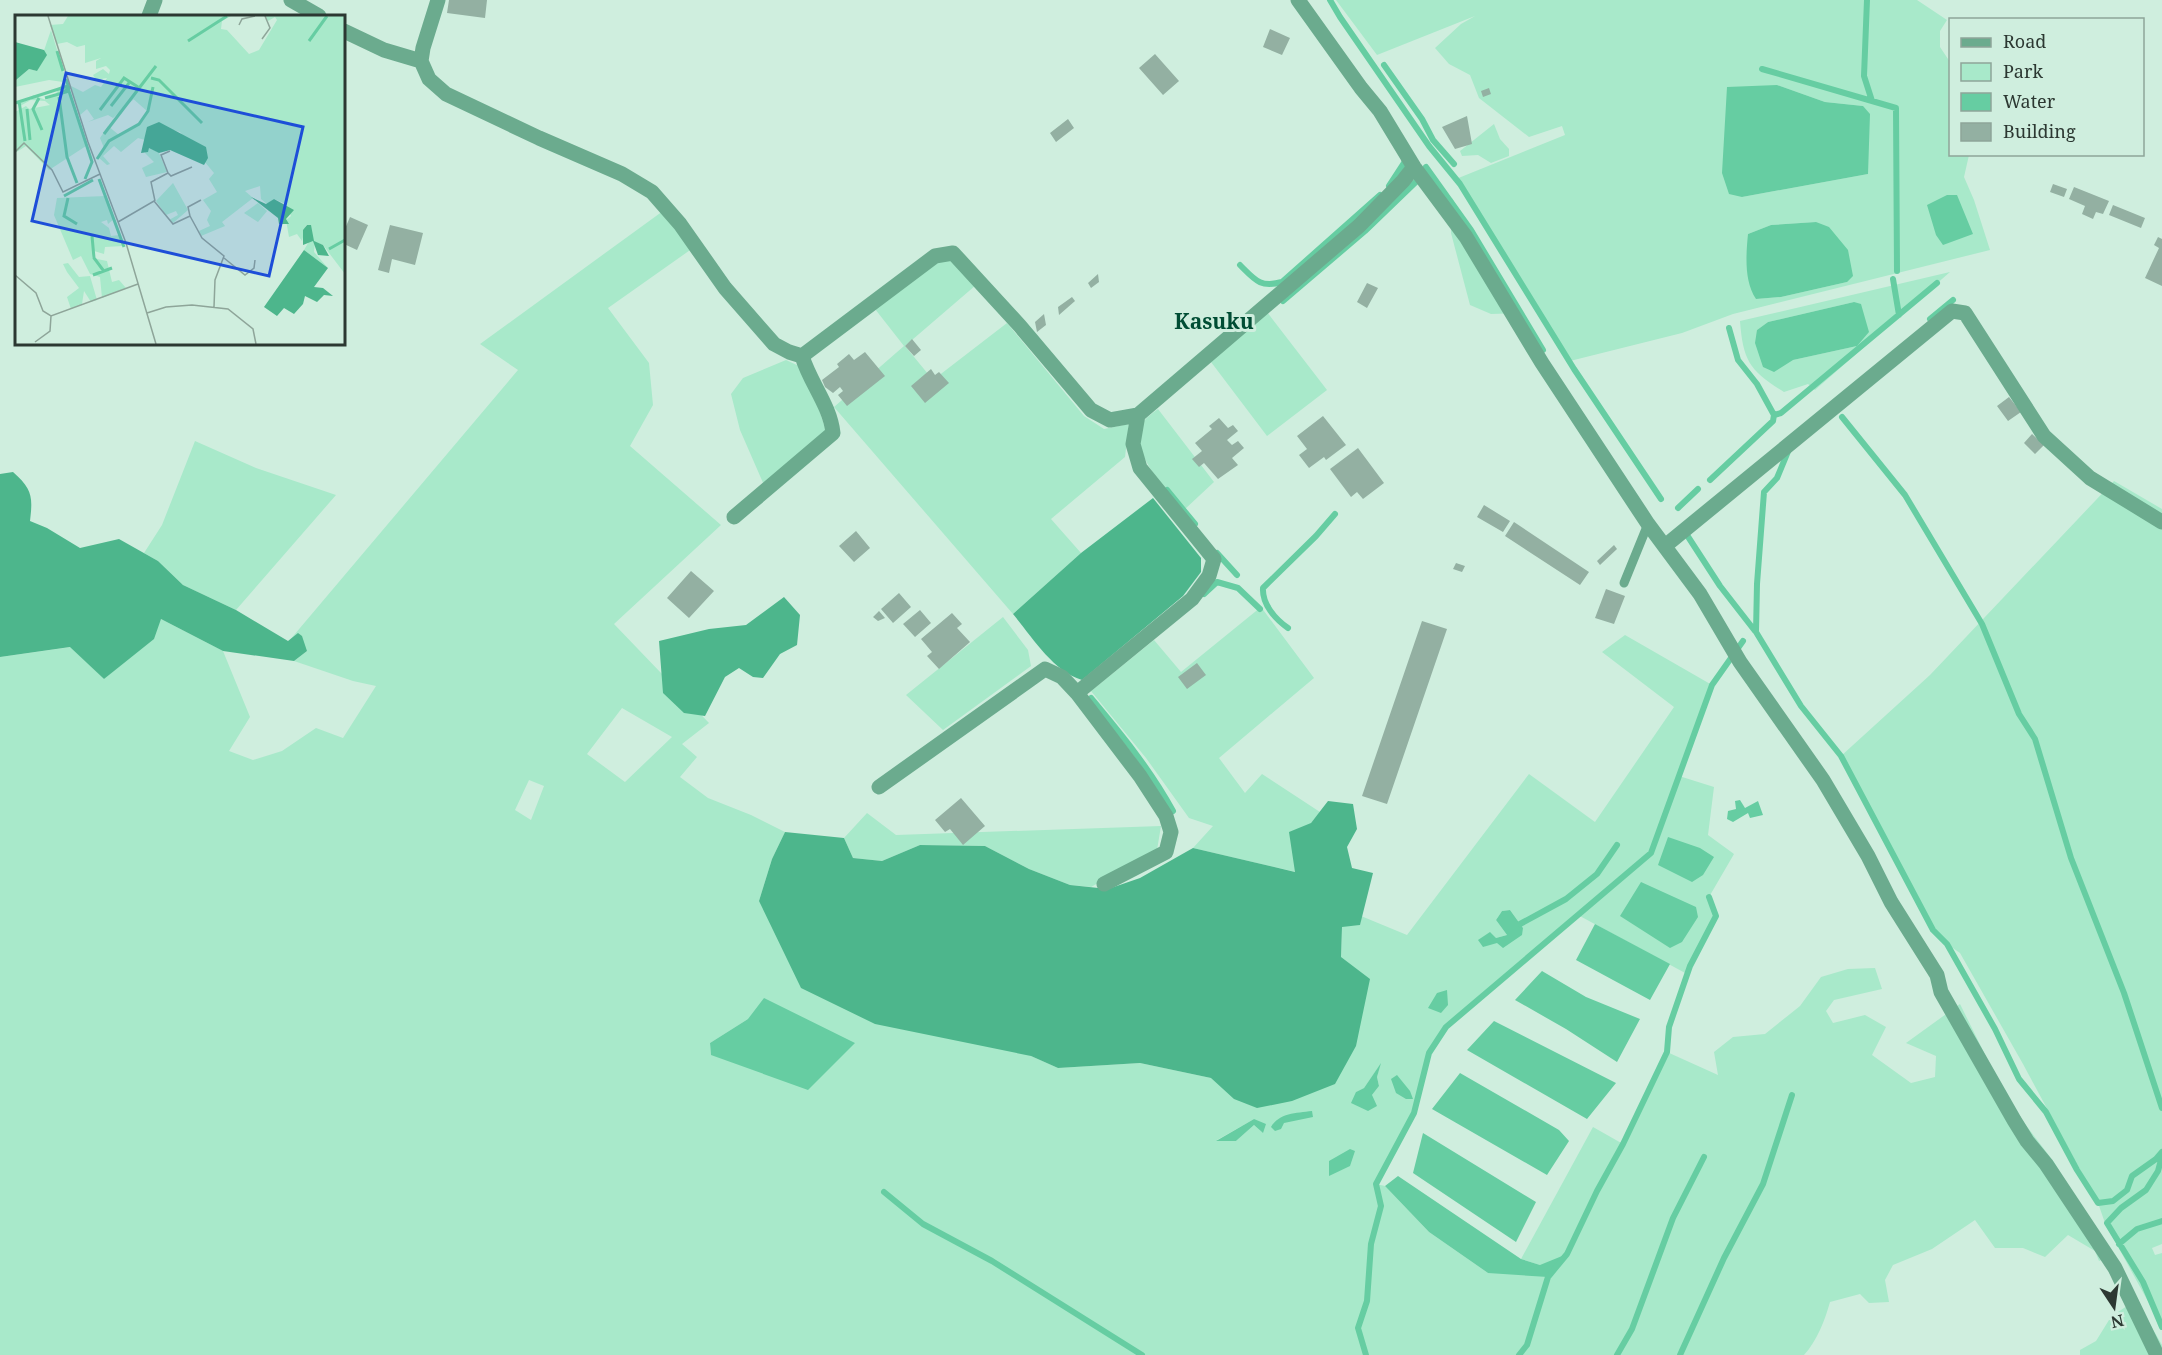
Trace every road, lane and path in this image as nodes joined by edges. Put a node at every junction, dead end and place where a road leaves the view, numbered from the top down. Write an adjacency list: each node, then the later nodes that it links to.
1 (155, 0): 5 (street)
2 (291, 0): 6 (street)
3 (438, 0): 8 (street)
4 (1298, 0): 9 (street)
5 (149, 15)
6 (317, 15)
7 (345, 31): 8 (street)
8 (422, 61): 10 (street)
9 (1414, 167): 11 (street); 14 (street)
10 (802, 356): 11 (street); 12 (street)
11 (1138, 415): 17 (street)
12 (734, 517)
13 (2162, 522): 15 (street)
14 (1648, 524): 15 (street); 16 (lane)
15 (1665, 546): 20 (street)
16 (1624, 583)
17 (1077, 693): 18 (street); 19 (street)
18 (879, 787)
19 (1104, 884)
20 (2157, 1355)

